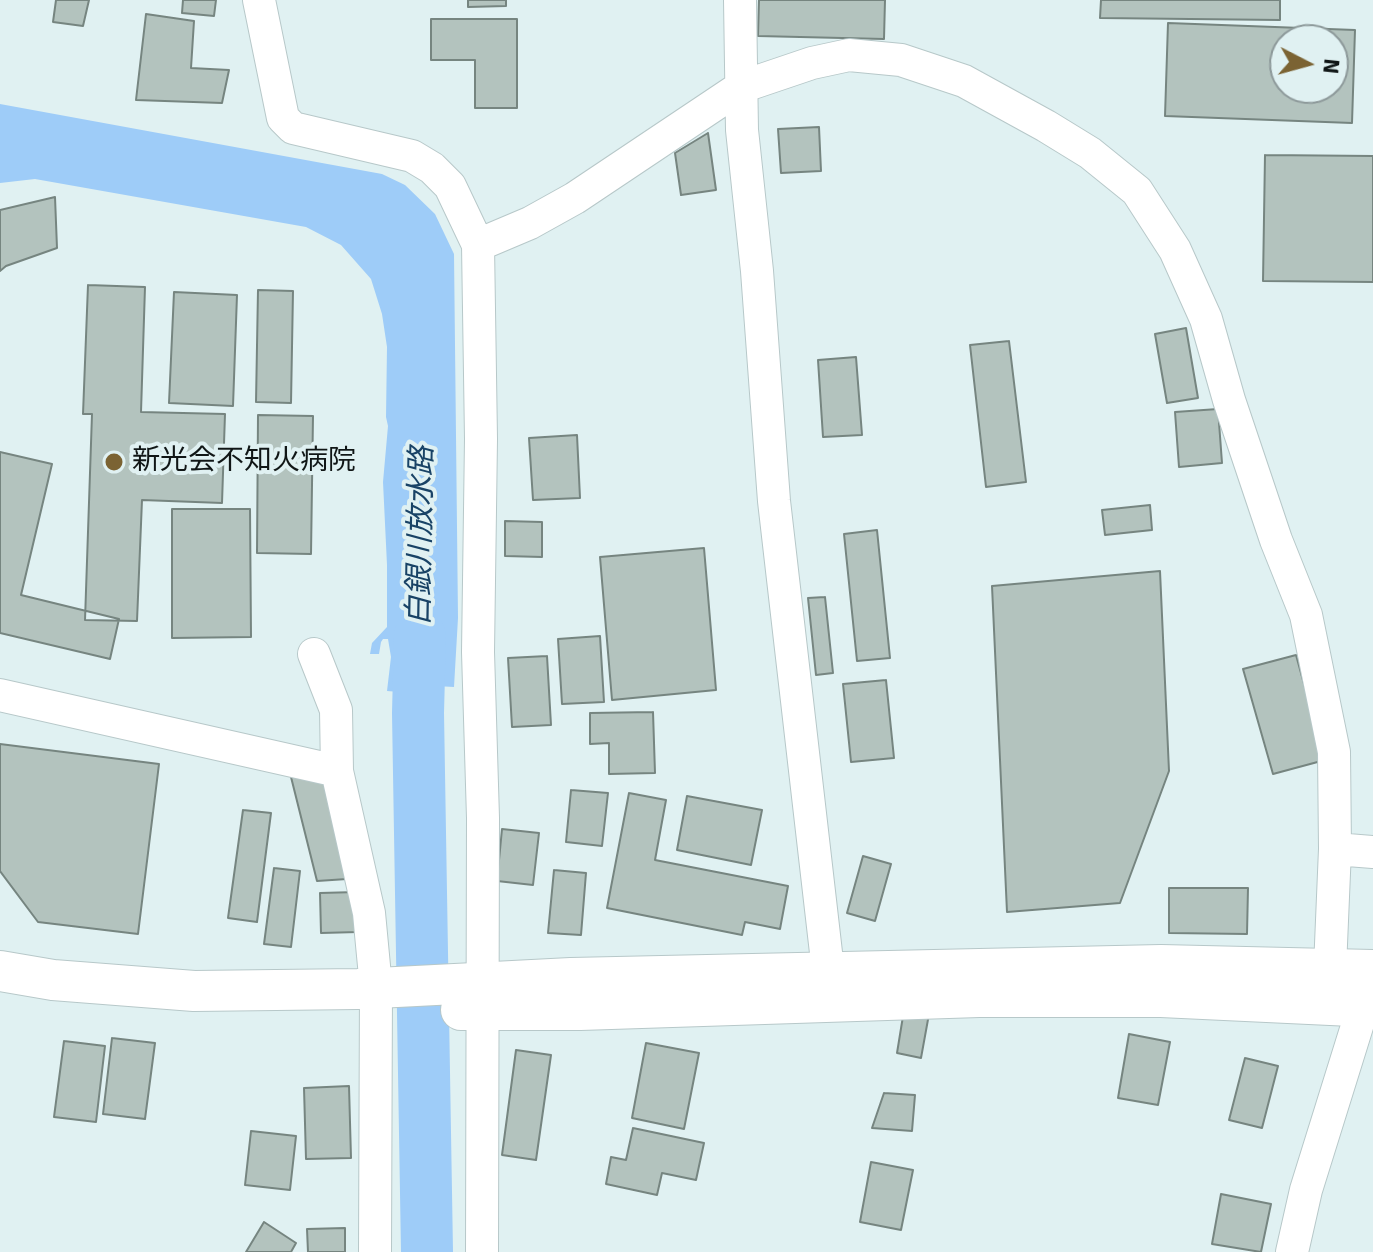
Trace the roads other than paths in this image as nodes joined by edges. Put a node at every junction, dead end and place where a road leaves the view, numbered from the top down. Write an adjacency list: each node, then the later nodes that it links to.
1 (259, 0): 4 (street)
2 (740, 0): 3 (street)
3 (741, 87): 4 (street); 8 (street); 12 (street)
4 (478, 245): 15 (street)
5 (314, 654): 7 (street)
6 (0, 695): 7 (street)
7 (337, 771): 16 (street)
8 (1335, 849): 9 (street); 10 (street)
9 (1373, 852)
10 (1330, 968): 12 (street); 13 (street)
11 (0, 971): 16 (street)
12 (829, 986): 13 (street); 15 (street)
13 (1370, 995): 19 (street)
14 (0, 997): 16 (street)
15 (483, 997): 16 (street); 18 (street)
16 (376, 1000): 17 (street)
17 (375, 1252)
18 (482, 1252)
19 (1292, 1252)

